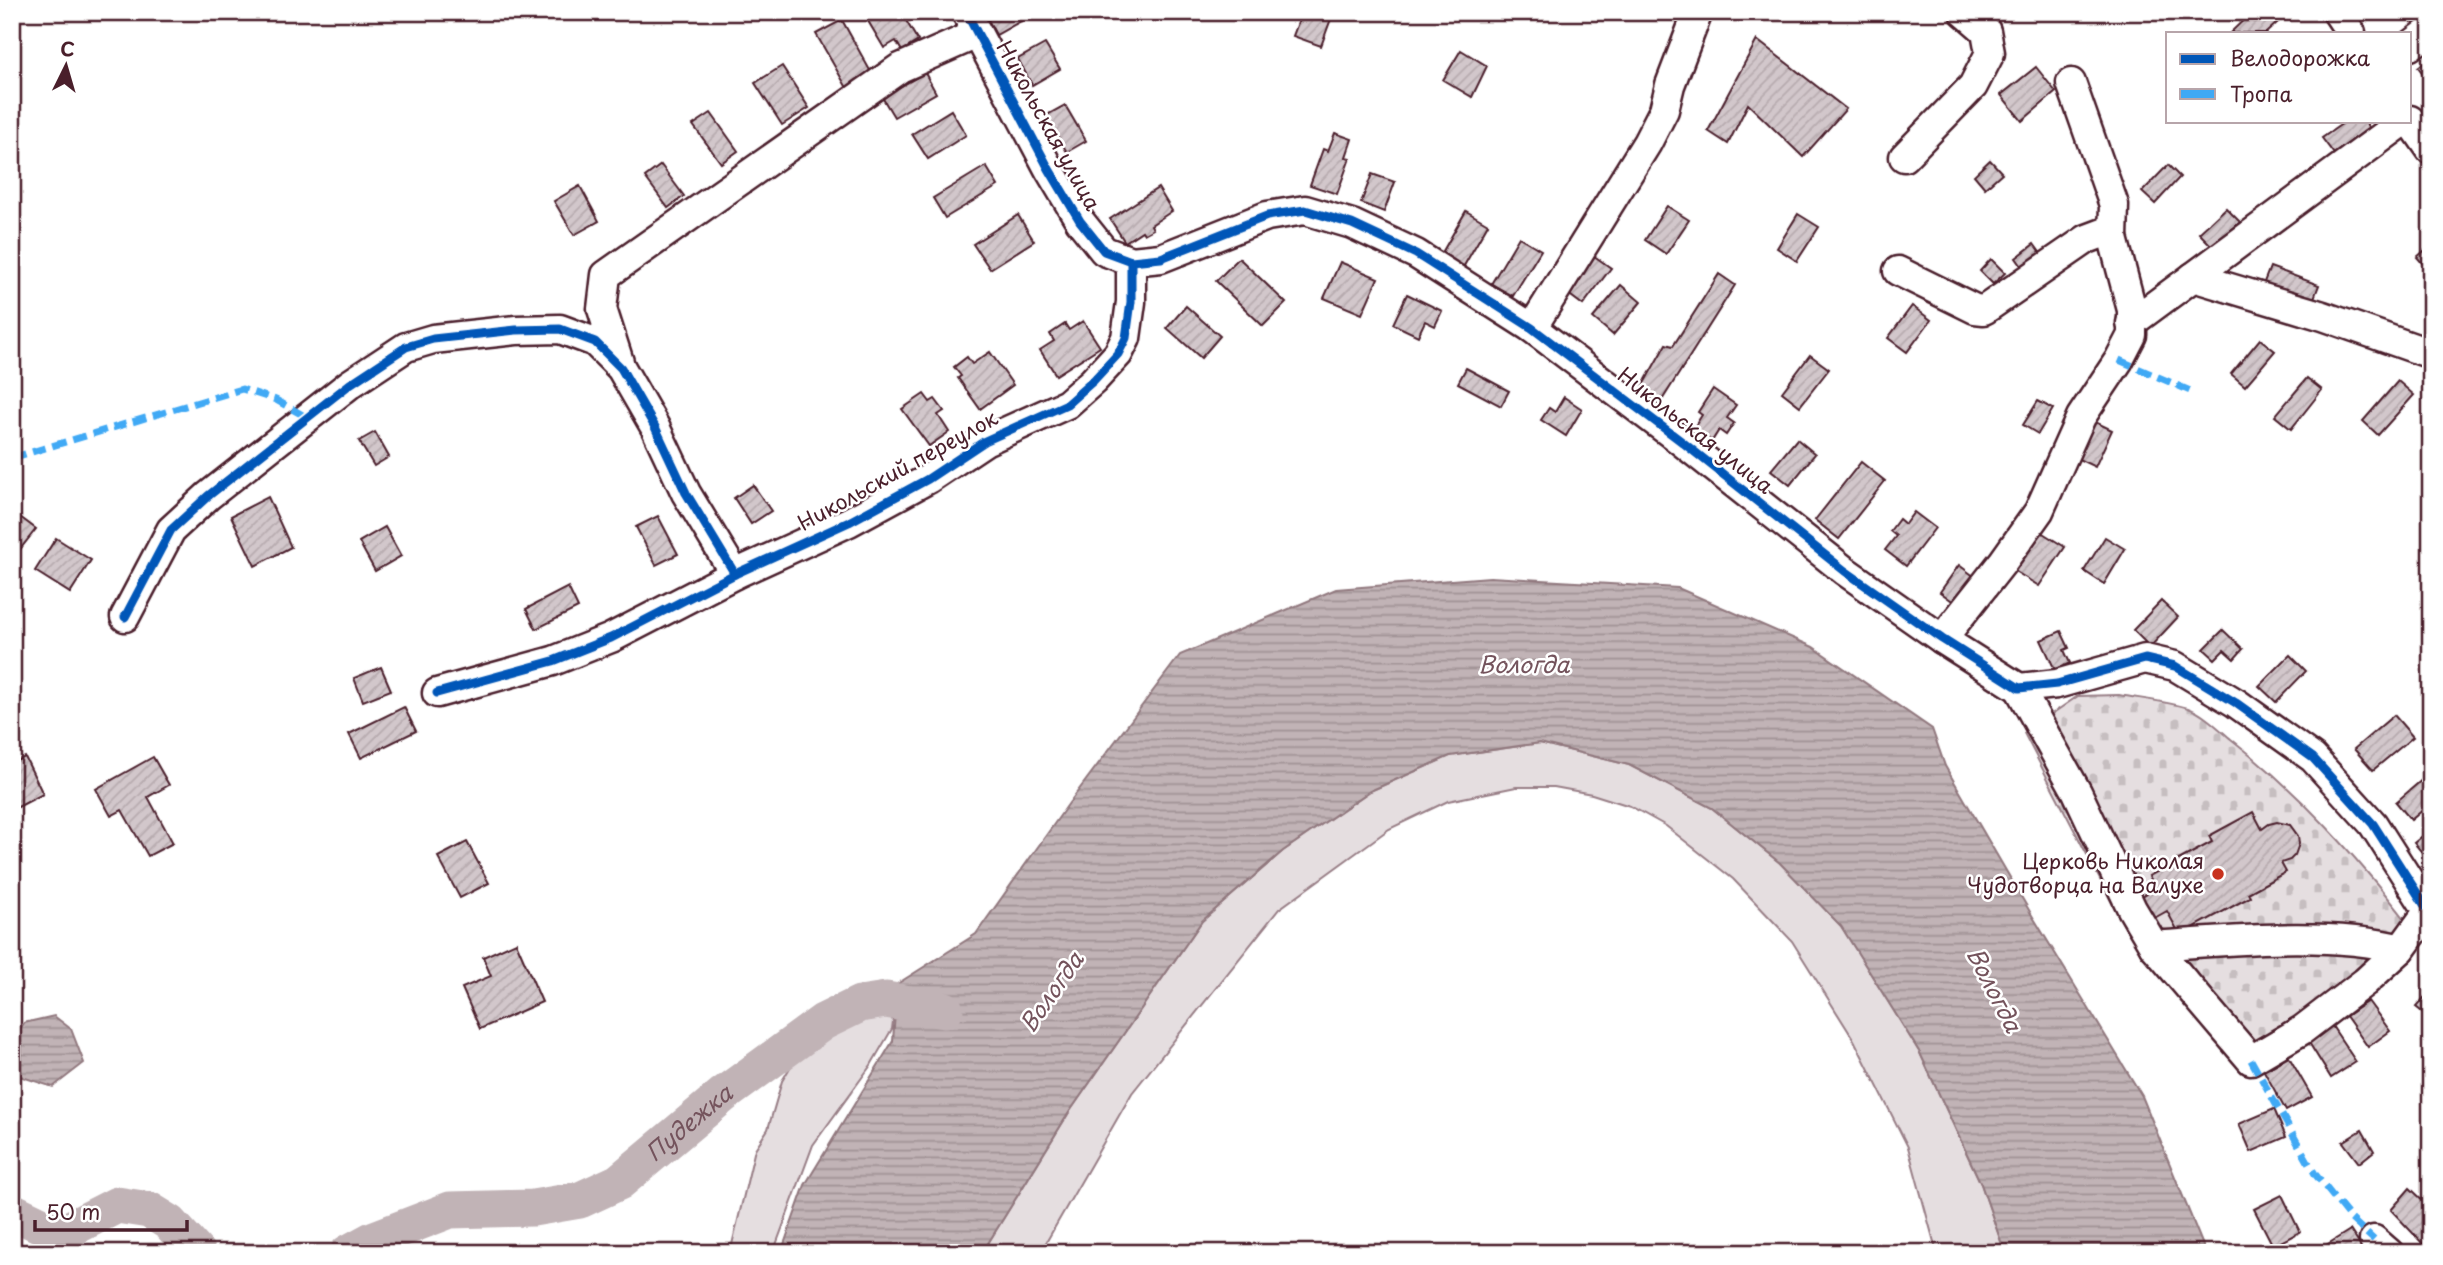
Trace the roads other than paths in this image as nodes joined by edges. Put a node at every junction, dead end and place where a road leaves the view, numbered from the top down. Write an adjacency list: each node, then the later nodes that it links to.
1 (1698, 12): 16 (street)
2 (1964, 12): 10 (street)
3 (2337, 12): 6 (street)
4 (971, 23): 12 (street, Никольская улица); 18 (street)
5 (2431, 30): 7 (street)
6 (2350, 32)
7 (2412, 44)
8 (2071, 83): 11 (street)
9 (2403, 122): 14 (street)
10 (1904, 158)
11 (2113, 238): 13 (street); 15 (street)
12 (1131, 261): 16 (street, Никольская улица); 19 (street, Никольский переулок)
13 (1898, 271)
14 (2193, 277): 15 (street); 17 (street)
15 (2131, 323): 21 (street)
16 (1532, 328): 21 (street, Никольская улица)
17 (2431, 354)
18 (621, 368): 19 (street); 20 (street)
19 (734, 574): 23 (street, Никольский переулок)
20 (125, 617)
21 (1942, 639): 22 (street, Никольская улица)
22 (2019, 688): 24 (street); 25 (street)
23 (437, 693)
24 (2429, 914): 26 (street)
25 (2154, 946): 26 (street); 26 (street)
26 (2401, 949)

